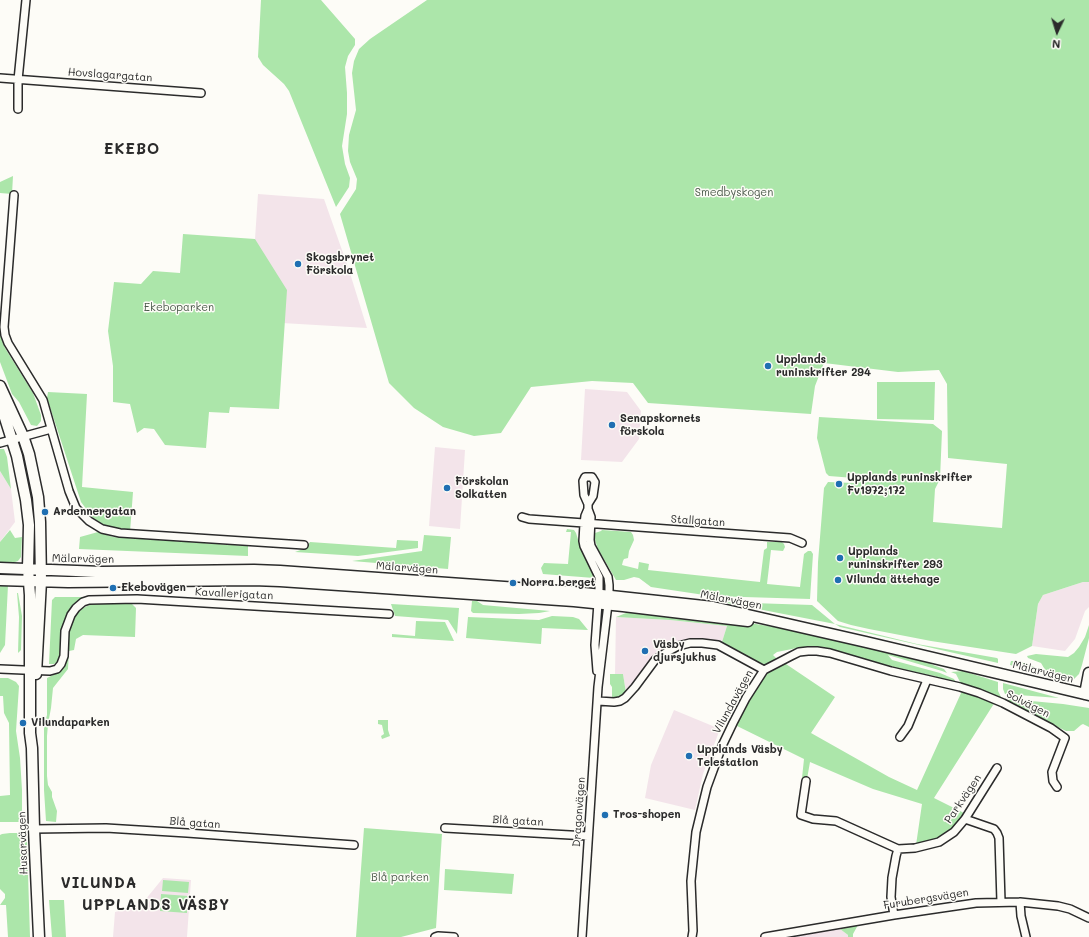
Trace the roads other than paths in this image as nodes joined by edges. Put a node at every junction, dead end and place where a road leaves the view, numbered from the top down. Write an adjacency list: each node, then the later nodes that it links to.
1 (26, 0): 3 (street)
2 (0, 78): 3 (street, Hovslagargatan)
3 (18, 80): 4 (street, Hovslagargatan); 5 (street)
4 (201, 93)
5 (18, 109)
6 (14, 195): 9 (street)
7 (0, 386): 10 (main road)
8 (0, 402): 11 (main road)
9 (51, 429): 10 (street); 17 (street)
10 (23, 436): 11 (street); 20 (main road)
11 (12, 440): 12 (street); 19 (main road)
12 (0, 443)
13 (588, 507): 15 (street)
14 (522, 517): 15 (street, Stallgatan)
15 (587, 524): 16 (street, Stallgatan); 24 (street); 24 (street)
16 (802, 543)
17 (304, 545)
18 (0, 568): 19 (main road, Mälarvägen)
19 (28, 569): 20 (main road, Mälarvägen); 22 (main road, Husarvägen)
20 (41, 570): 23 (main road, Husarvägen); 24 (main road, Mälarvägen)
21 (0, 580): 22 (main road, Mälarvägen)
22 (28, 581): 23 (main road, Mälarvägen); 27 (main road, Husarvägen)
23 (41, 581): 24 (main road, Mälarvägen); 27 (main road, Husarvägen)
24 (603, 600): 31 (street, Dragonvägen); 31 (street, Dragonvägen); 32 (main road, Mälarvägen)
25 (389, 614): 27 (street, Kavallerigatan)
26 (0, 668): 27 (street, Kavallerigatan)
27 (33, 670): 40 (main road, Husarvägen)
28 (764, 670): 30 (street, Solvägen); 33 (street, Vilundavägen); 52 (street, Vilundavägen)
29 (1089, 673): 32 (main road, Mälarvägen)
30 (927, 680): 34 (street); 37 (street, Solvägen)
31 (598, 688): 33 (street, Dragonvägen)
32 (1087, 695)
33 (598, 701): 41 (street, Dragonvägen)
34 (900, 737)
35 (997, 768): 38 (street, Parkvägen)
36 (806, 781): 43 (street, Parkvägen)
37 (1058, 787)
38 (965, 819): 43 (street, Parkvägen); 44 (street)
39 (446, 828): 41 (street, Blå gatan)
40 (34, 829): 42 (street, Blå gatan); 48 (main road, Husarvägen)
41 (588, 836): 51 (street, Dragonvägen)
42 (354, 845)
43 (898, 849): 46 (street)
44 (1001, 902): 45 (street, Furubergsvägen); 46 (street, Furubergsvägen)
45 (1020, 902): 47 (street, Furubergsvägen); 54 (street)
46 (894, 915): 53 (street, Furubergsvägen)
47 (1089, 918)
48 (39, 937)
49 (435, 937): 50 (street)
50 (454, 937)
51 (582, 937)
52 (692, 937)
53 (765, 937)
54 (1026, 937)

